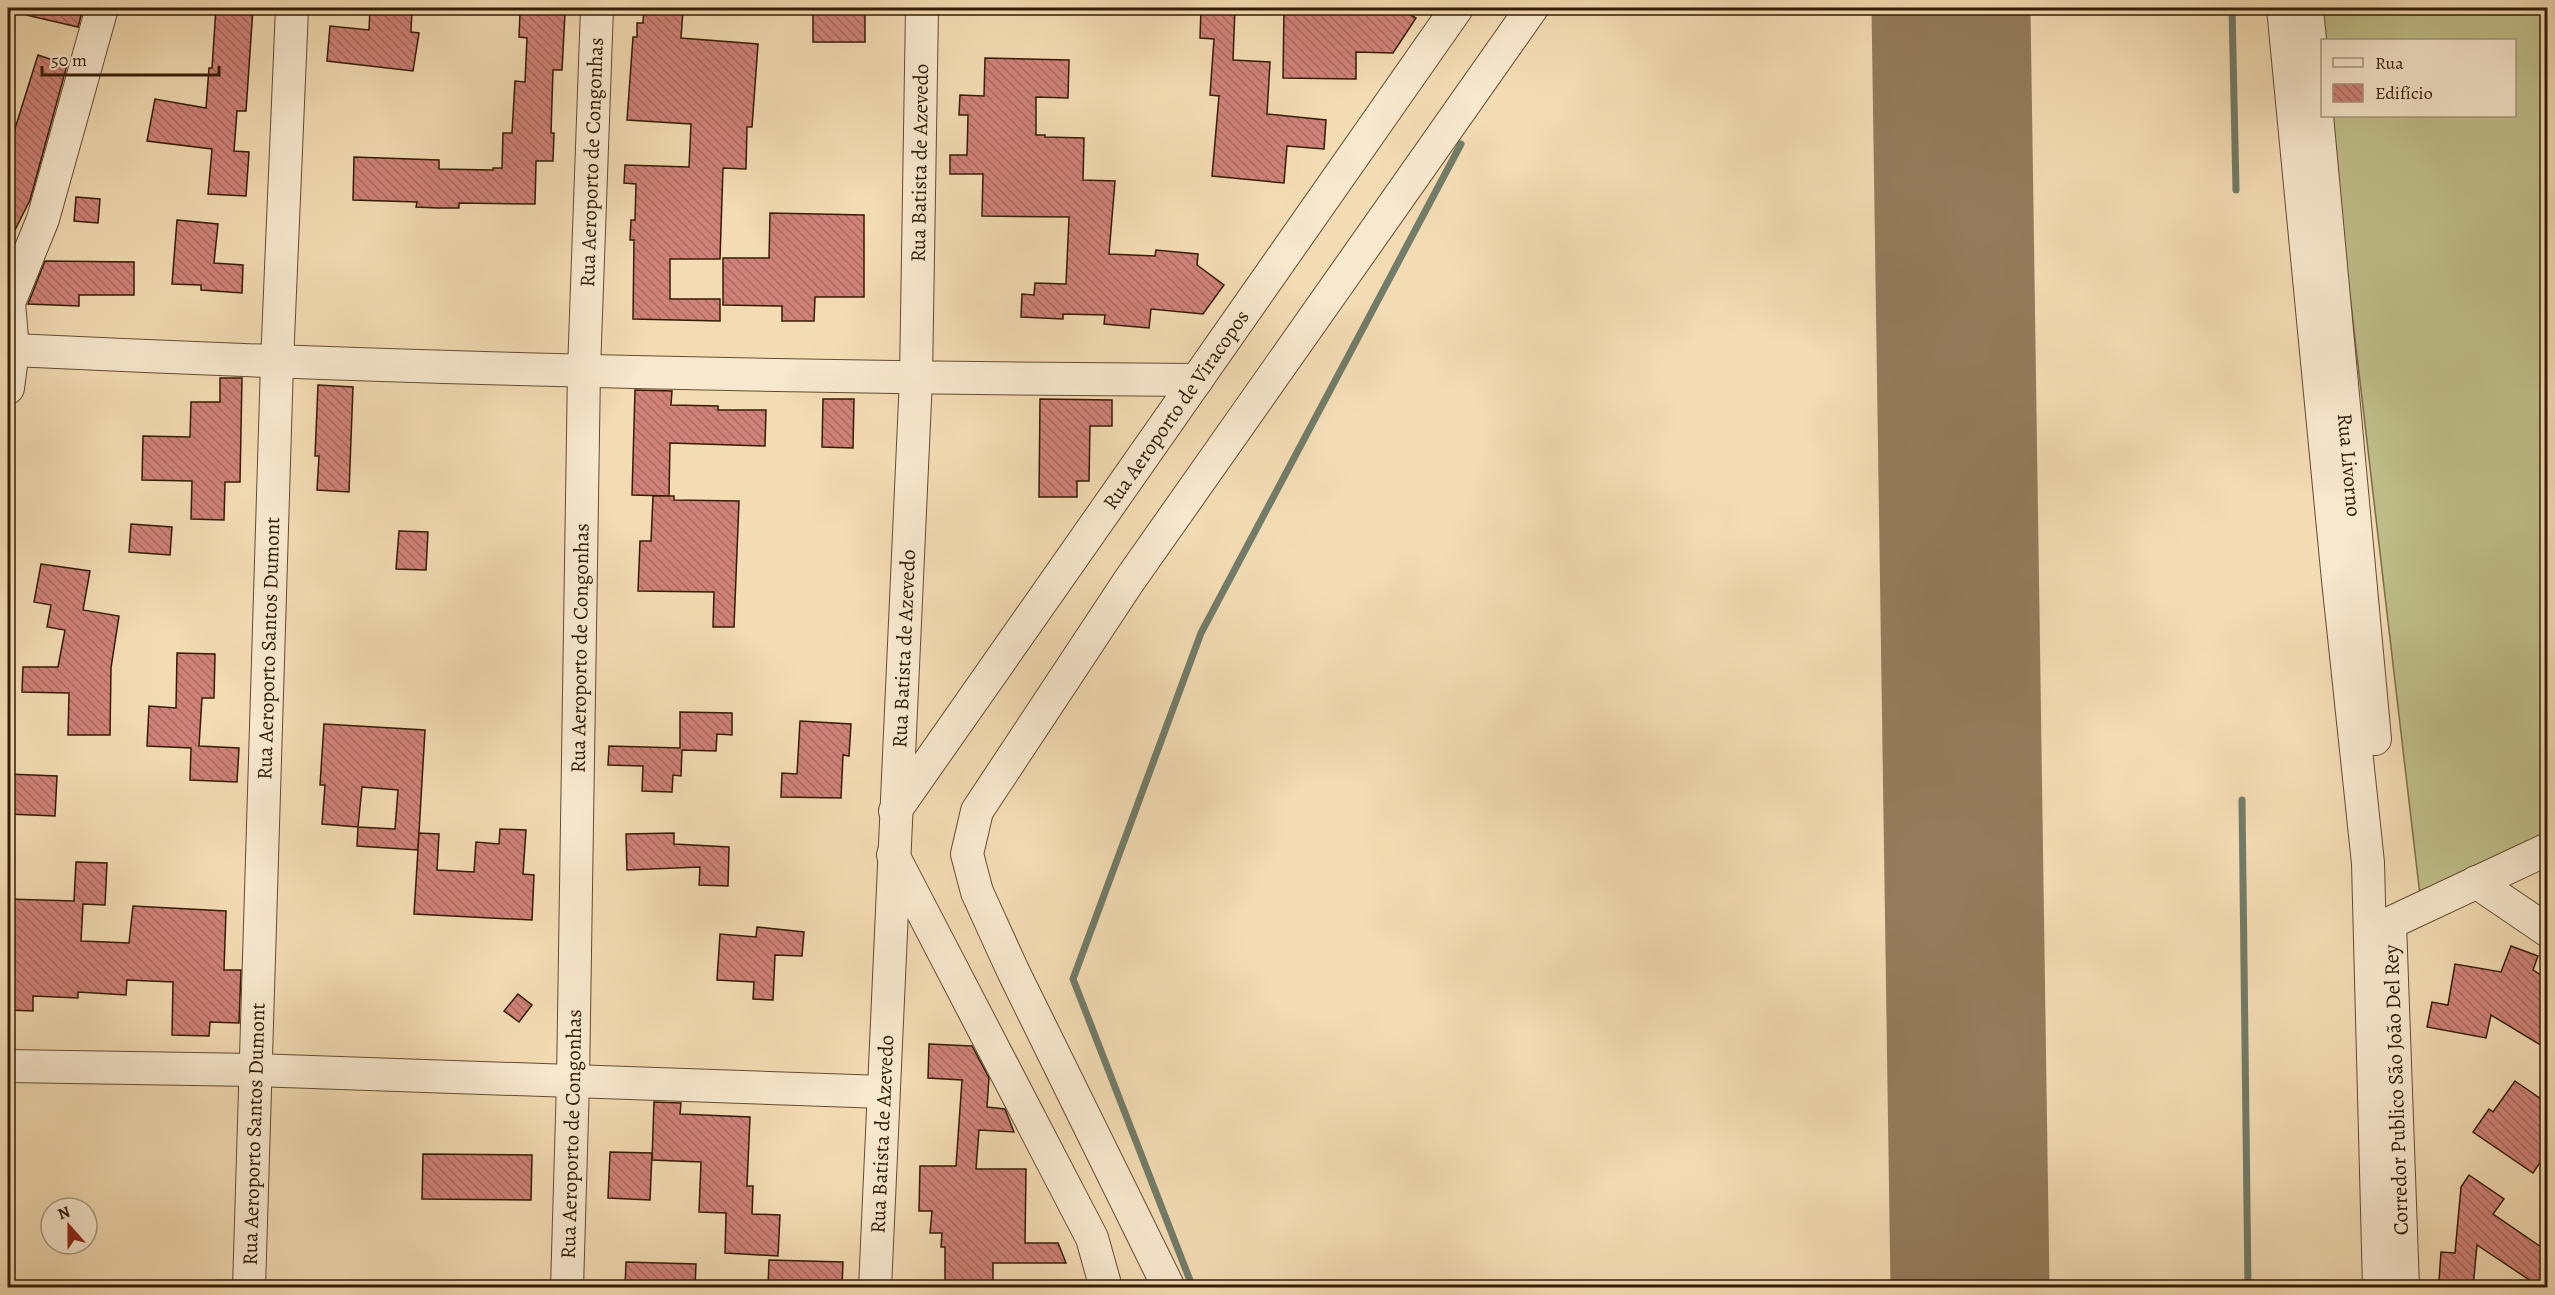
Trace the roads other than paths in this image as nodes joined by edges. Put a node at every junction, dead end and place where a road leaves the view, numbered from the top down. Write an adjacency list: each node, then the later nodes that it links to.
1 (102, 8): 9 (street)
2 (292, 8): 10 (street, Rua Aeroporto Santos Dumont)
3 (597, 8): 11 (street, Rua Aeroporto de Congonhas)
4 (922, 8): 12 (street, Rua Batista de Azevedo)
5 (1457, 8): 13 (street, Rua Aeroporto de Viracopos)
6 (1532, 8): 29 (street)
7 (2283, 8): 30 (street)
8 (2307, 8): 19 (street, Rua Livorno)
9 (14, 350): 10 (street); 14 (street)
10 (277, 363): 11 (street); 22 (street, Rua Aeroporto Santos Dumont)
11 (584, 370): 12 (street); 23 (street, Rua Aeroporto de Congonhas)
12 (916, 378): 13 (street); 15 (street, Rua Batista de Azevedo)
13 (1197, 380): 15 (street, Rua Aeroporto de Viracopos)
14 (8, 388)
15 (895, 811): 17 (street, Rua Batista de Azevedo)
16 (2547, 849): 18 (street, Corredor Publico São João Del Rey)
17 (893, 854): 24 (street, Rua Batista de Azevedo); 28 (street)
18 (2476, 882): 19 (street, Corredor Publico São João Del Rey); 20 (street)
19 (2390, 923): 31 (street, Corredor Publico São João Del Rey)
20 (2547, 931)
21 (8, 1066): 22 (street)
22 (255, 1070): 23 (street); 25 (street, Rua Aeroporto Santos Dumont)
23 (573, 1082): 24 (street); 26 (street, Rua Aeroporto de Congonhas)
24 (883, 1092): 27 (street, Rua Batista de Azevedo)
25 (249, 1287)
26 (567, 1287)
27 (875, 1287)
28 (1106, 1287)
29 (1169, 1287)
30 (2379, 1287)
31 (2403, 1287)

